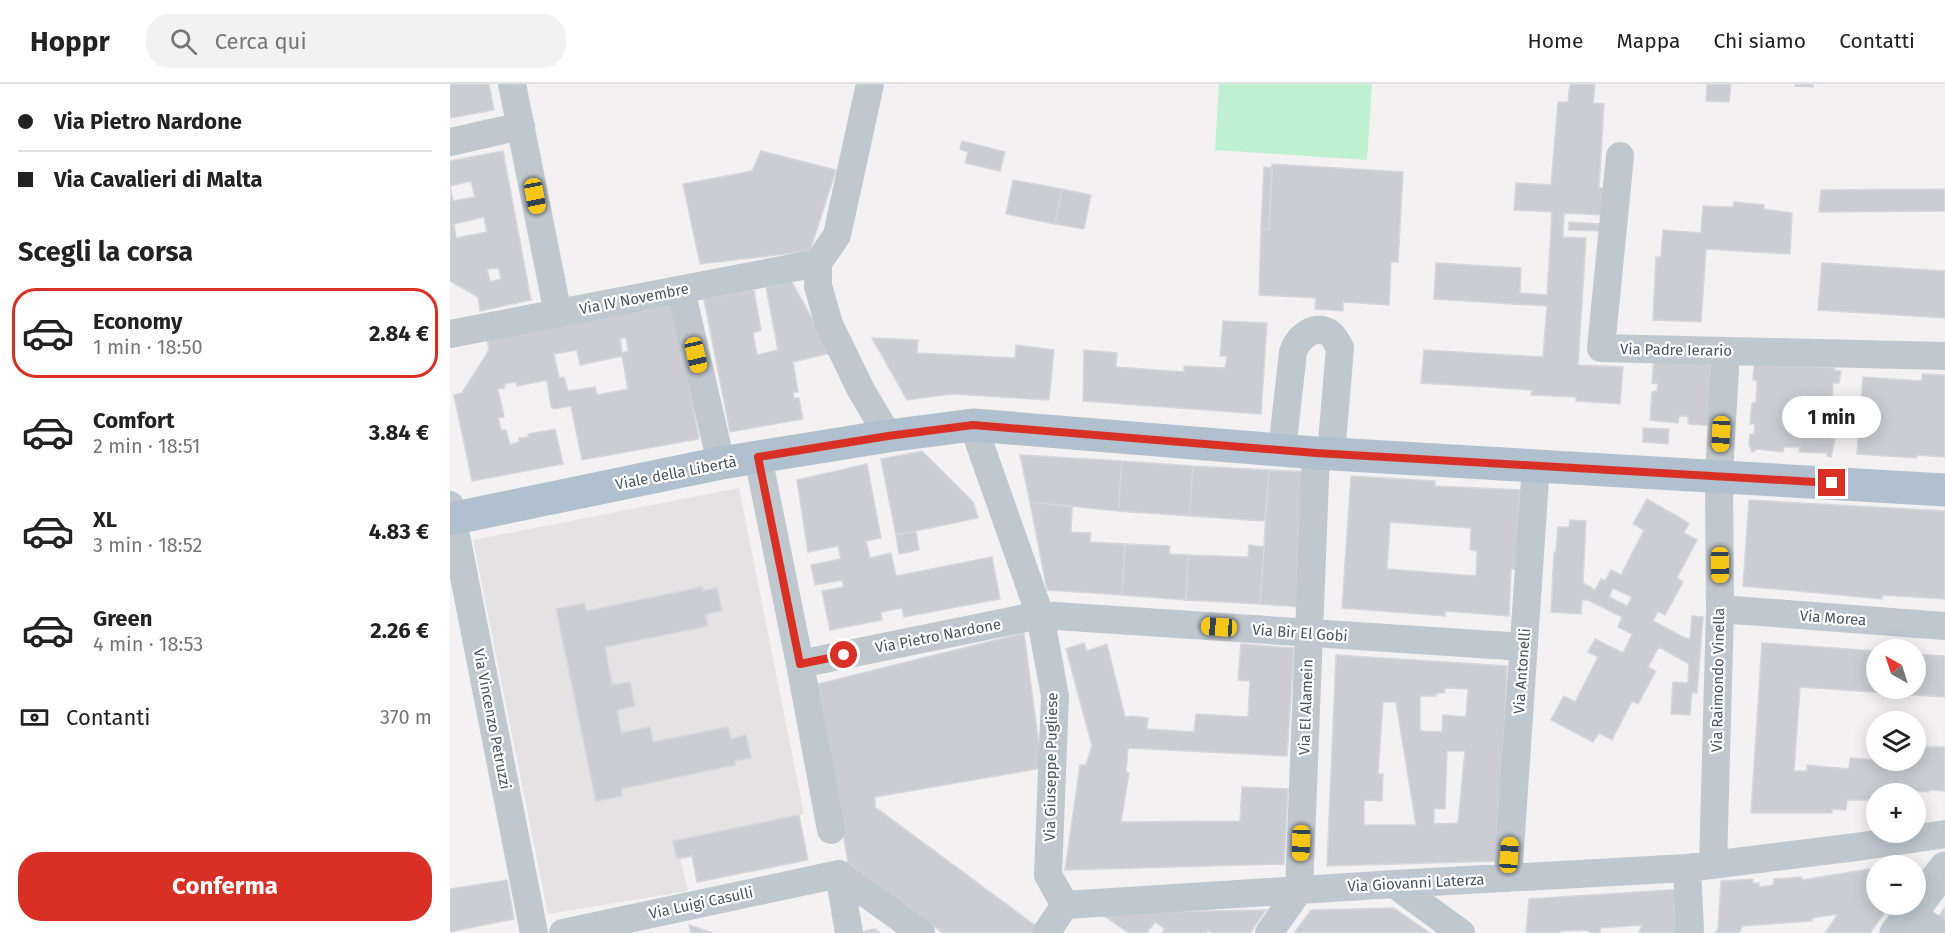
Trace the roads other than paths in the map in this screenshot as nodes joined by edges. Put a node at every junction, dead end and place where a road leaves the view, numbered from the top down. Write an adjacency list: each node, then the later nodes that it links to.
1 (512, 84): 3 (street)
2 (870, 84): 6 (street)
3 (521, 126): 4 (street); 8 (street)
4 (450, 142)
5 (1620, 156): 10 (street, Via Padre Ierario)
6 (818, 263): 7 (street, Via IV Novembre); 13 (street)
7 (681, 290): 8 (street, Via IV Novembre); 17 (street)
8 (558, 314): 9 (street, Via IV Novembre)
9 (450, 334)
10 (1726, 351): 11 (street, Via Padre Ierario); 19 (street, Via Raimondo Vinella)
11 (1945, 356)
12 (973, 425): 13 (main road, Viale della Libertà); 14 (main road, Viale della Libertà); 23 (street, Via Giuseppe Pugliese)
13 (888, 436): 16 (main road, Viale della Libertà)
14 (1282, 450): 15 (main road, Viale della Libertà); 15 (street, Via El Alamein)
15 (1323, 454): 18 (main road, Viale della Libertà); 25 (street, Via El Alamein)
16 (758, 457): 17 (main road, Viale della Libertà); 27 (street)
17 (721, 463): 21 (main road, Viale della Libertà)
18 (1536, 465): 19 (main road, Viale della Libertà); 26 (street, Via Antonelli)
19 (1719, 475): 20 (main road, Viale della Libertà); 22 (street, Via Raimondo Vinella)
20 (1945, 490)
21 (451, 515): 38 (street, Via Vincenzo Petruzzi)
22 (1720, 609): 24 (street, Via Morea); 30 (street, Via Raimondo Vinella)
23 (1040, 615): 25 (street, Via Bir El Gobi); 27 (street, Via Pietro Nardone); 36 (street, Via Giuseppe Pugliese)
24 (1945, 626)
25 (1309, 634): 26 (street, Via Bir El Gobi); 35 (street, Via El Alamein)
26 (1524, 647): 33 (street, Via Antonelli)
27 (800, 664): 28 (street)
28 (831, 830)
29 (1945, 834): 30 (street, Via Giovanni Laterza)
30 (1700, 866): 33 (street, Via Giovanni Laterza); 45 (street, Via Raimondo Vinella)
31 (1945, 868): 37 (street)
32 (838, 874): 39 (street, Via Luigi Casulli); 40 (street); 41 (street)
33 (1508, 878): 34 (street, Via Giovanni Laterza)
34 (1394, 884): 35 (street, Via Giovanni Laterza); 44 (street)
35 (1299, 890): 36 (street, Via Giovanni Laterza); 43 (street)
36 (1065, 905): 42 (street)
37 (1903, 923): 46 (street)
38 (534, 933)
39 (563, 933)
40 (849, 933)
41 (921, 933)
42 (1046, 933)
43 (1269, 933)
44 (1461, 933)
45 (1688, 933)
46 (1939, 933)

